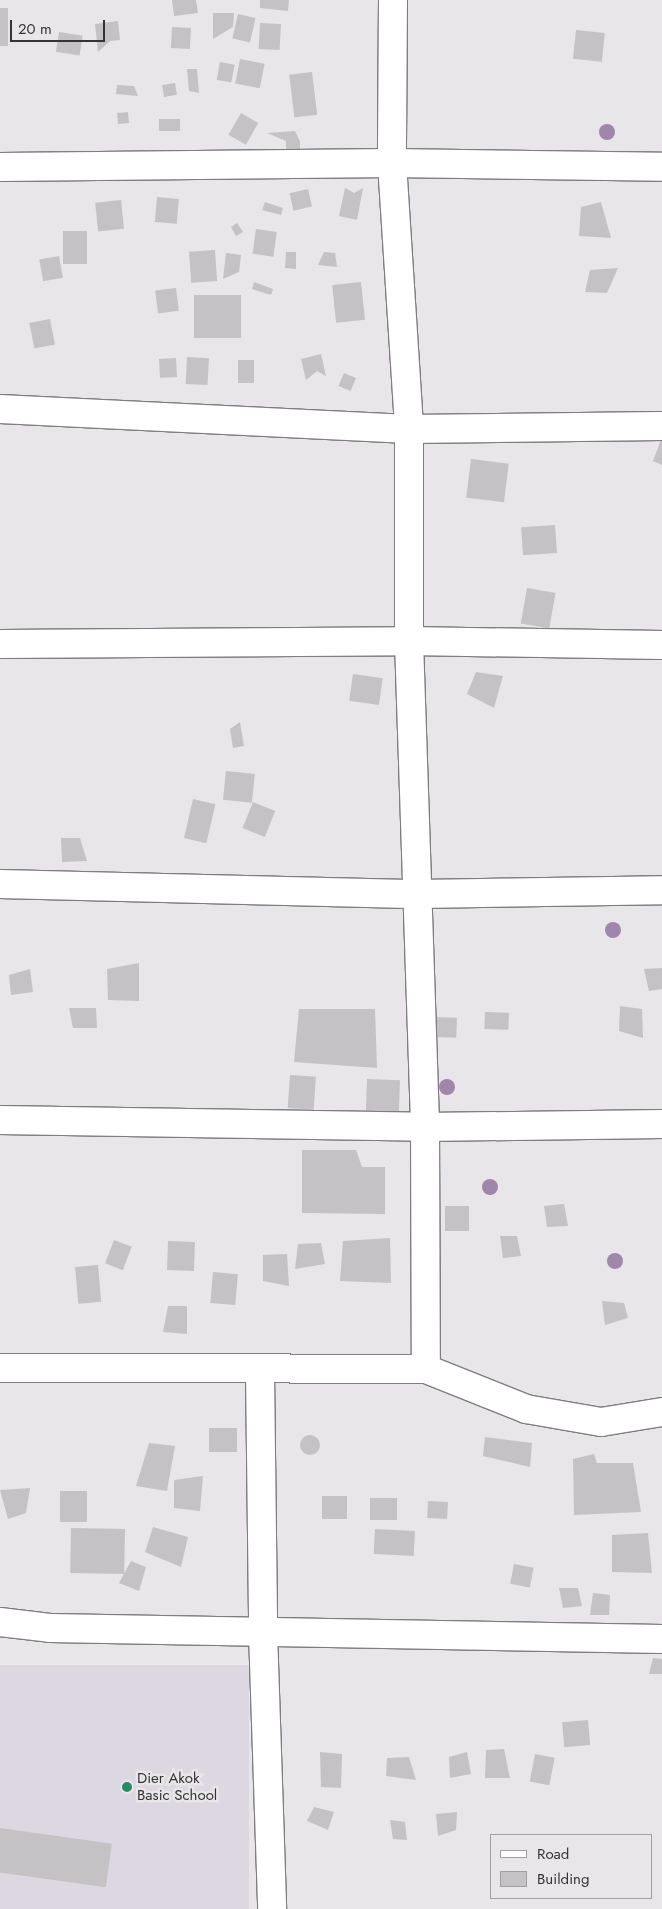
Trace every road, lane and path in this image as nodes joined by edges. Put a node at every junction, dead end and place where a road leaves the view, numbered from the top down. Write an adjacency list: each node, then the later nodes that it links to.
1 (393, 0): 2 (street)
2 (392, 163): 3 (street); 4 (street); 7 (street)
3 (0, 167)
4 (662, 167)
5 (0, 409): 7 (street)
6 (662, 426): 7 (street)
7 (409, 429): 8 (street)
8 (409, 641): 9 (street); 10 (street); 13 (street)
9 (0, 644)
10 (662, 645)
11 (0, 884): 13 (street)
12 (662, 890): 13 (street)
13 (419, 894): 16 (street)
14 (0, 1120): 16 (street)
15 (662, 1124): 16 (street)
16 (425, 1128): 18 (street)
17 (0, 1368): 19 (street)
18 (426, 1369): 19 (street); 20 (street)
19 (260, 1371): 22 (street)
20 (662, 1412)
21 (0, 1622): 22 (street)
22 (263, 1632): 23 (street); 24 (street)
23 (662, 1639)
24 (272, 1909)

